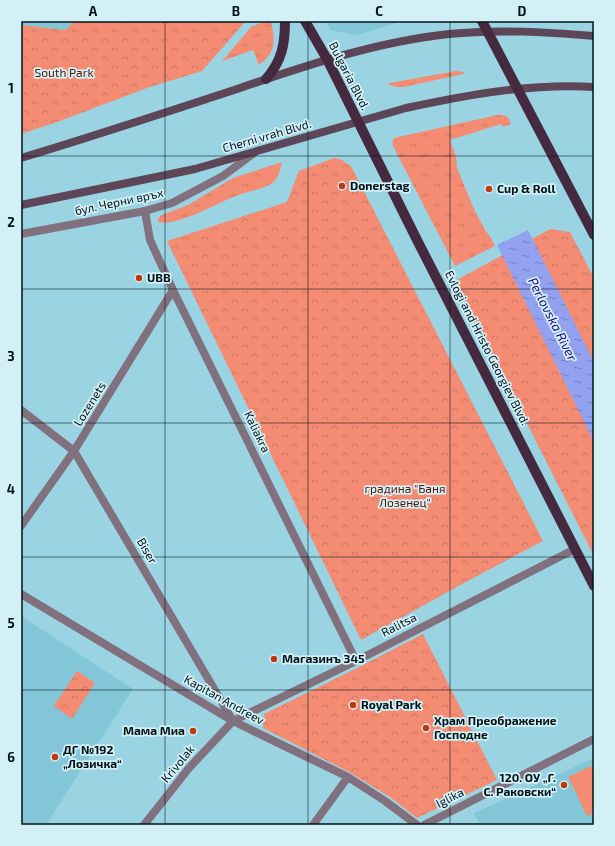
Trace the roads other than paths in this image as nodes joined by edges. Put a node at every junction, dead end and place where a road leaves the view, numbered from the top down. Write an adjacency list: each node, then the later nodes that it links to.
1 (285, 21): 7 (main road)
2 (305, 21): 6 (main road, Bulgaria Blvd.)
3 (482, 21): 4 (main road)
4 (486, 31): 5 (main road); 6 (main road); 9 (main road)
5 (594, 36)
6 (327, 59): 7 (main road); 10 (main road, Bulgaria Blvd.)
7 (266, 79): 12 (main road)
8 (594, 87): 9 (main road, Cherni vrah Blvd.)
9 (519, 90): 10 (main road, Cherni vrah Blvd.); 16 (main road)
10 (358, 122): 11 (main road, Cherni vrah Blvd.); 21 (main road, Evlogi and Hristo Georgiev Blvd.)
11 (256, 151): 13 (main road, Cherni vrah Blvd.); 14 (street, бул. Черни връх)
12 (21, 158)
13 (21, 205)
14 (145, 210): 15 (street, бул. Черни връх); 17 (street, Kaliakra)
15 (21, 234)
16 (594, 235)
17 (173, 290): 19 (street, Lozenets); 24 (street, Kaliakra)
18 (21, 410): 19 (street, Biser)
19 (74, 452): 20 (street, Lozenets); 25 (street, Biser)
20 (21, 526)
21 (575, 548): 22 (main road, Evlogi and Hristo Georgiev Blvd.); 24 (street, Ralitsa)
22 (594, 586)
23 (21, 594): 25 (street, Kapitan Andreev)
24 (356, 661): 25 (street, Ralitsa)
25 (233, 721): 27 (street, Kapitan Andreev); 28 (street, Krivolak)
26 (594, 739): 31 (street, Iglika)
27 (348, 778): 29 (street); 30 (street, Kapitan Andreev)
28 (144, 825)
29 (313, 825)
30 (417, 825)
31 (424, 825)

